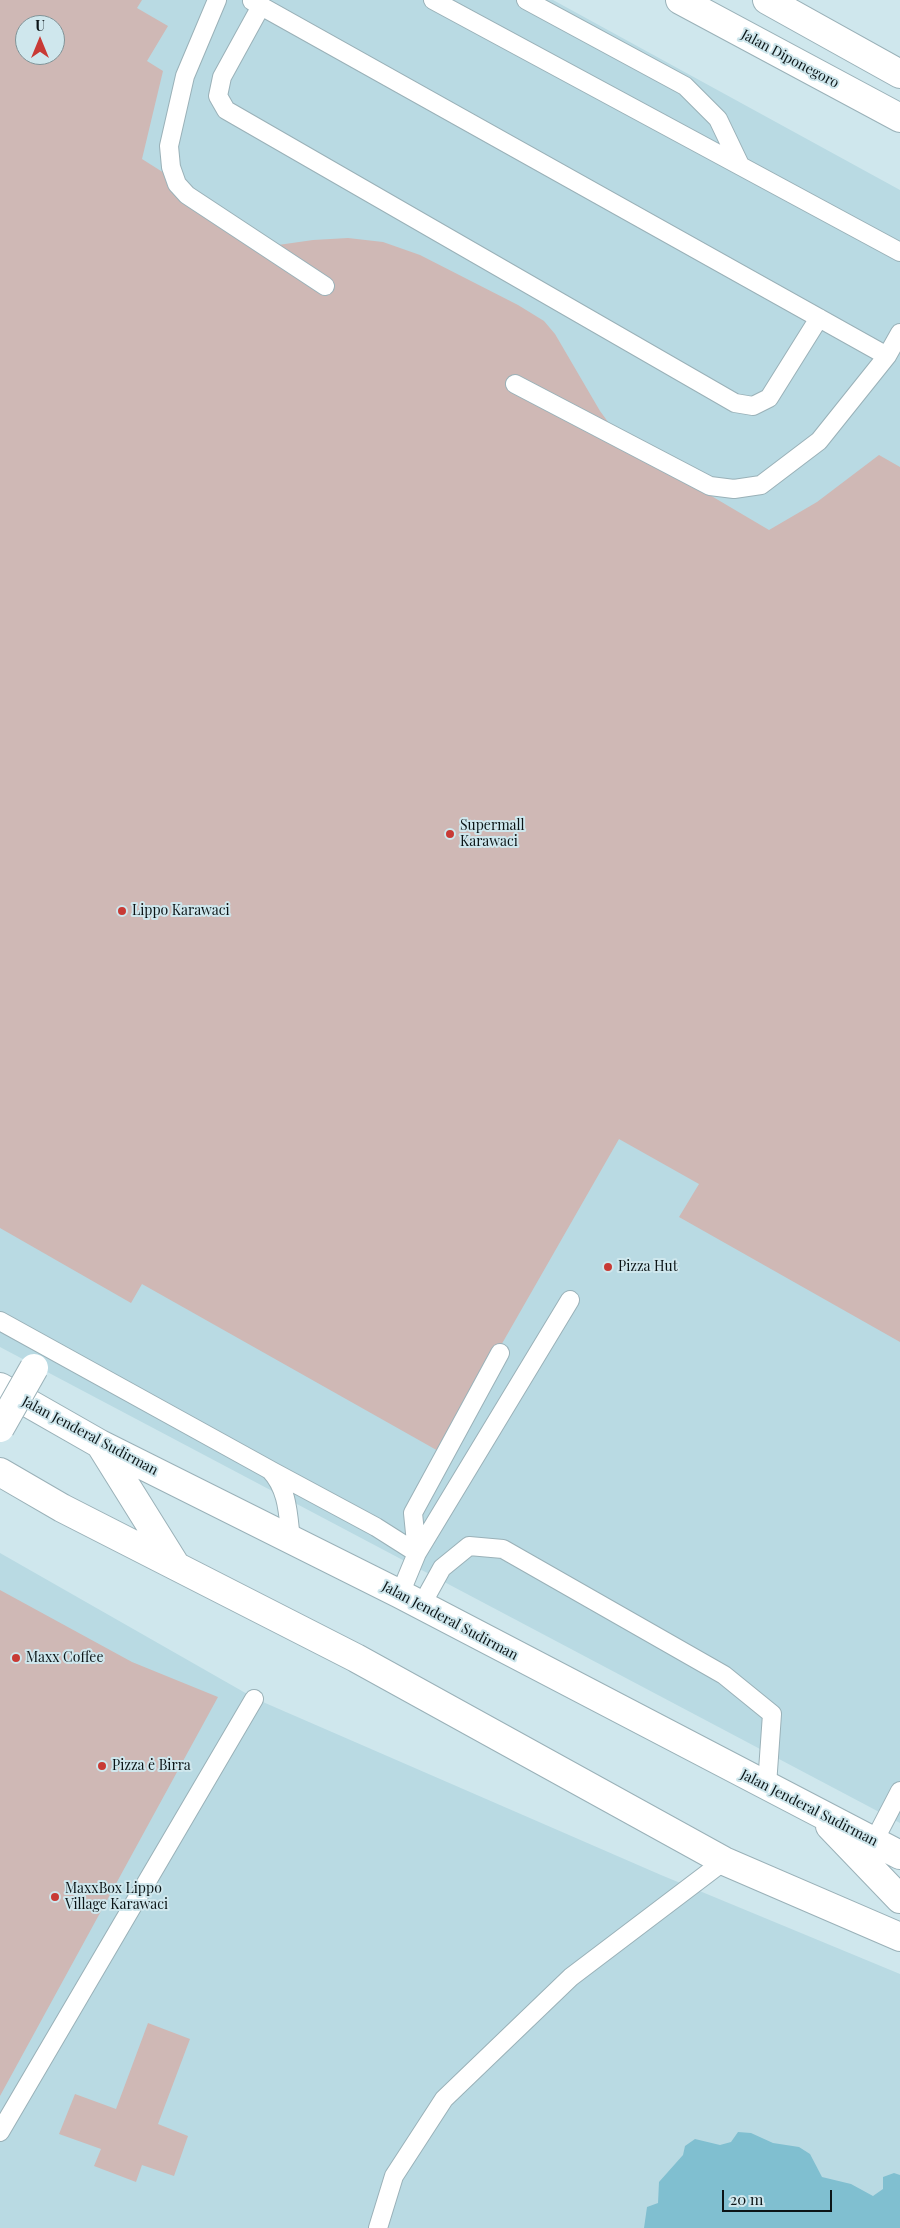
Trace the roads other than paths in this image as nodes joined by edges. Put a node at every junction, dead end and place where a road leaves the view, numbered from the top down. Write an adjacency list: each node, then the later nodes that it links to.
1 (217, 0): 11 (lane)
2 (433, 0): 9 (lane)
3 (526, 0): 9 (lane)
4 (680, 0): 8 (street, Jalan Diponegoro)
5 (767, 0): 7 (street)
6 (256, 3): 12 (lane); 12 (lane)
7 (900, 74)
8 (900, 118)
9 (740, 165): 10 (lane)
10 (900, 252)
11 (325, 286)
12 (819, 318): 14 (lane)
13 (900, 332): 14 (lane)
14 (887, 356): 15 (lane)
15 (514, 384)
16 (570, 1300): 26 (lane)
17 (0, 1321): 23 (lane)
18 (500, 1353): 26 (lane)
19 (34, 1368): 21 (street, bridge)
20 (0, 1387): 22 (street, Jalan Jenderal Sudirman)
21 (0, 1428)
22 (100, 1444): 25 (street, Jalan Jenderal Sudirman); 27 (street)
23 (270, 1470): 25 (lane); 26 (lane)
24 (0, 1472): 27 (street)
25 (291, 1540): 28 (street, Jalan Jenderal Sudirman)
26 (417, 1553): 28 (lane)
27 (177, 1567): 35 (street)
28 (410, 1600): 30 (street, Jalan Jenderal Sudirman); 30 (lane)
29 (254, 1698): 38 (lane)
30 (767, 1785): 32 (street, Jalan Jenderal Sudirman)
31 (900, 1791): 33 (lane)
32 (820, 1814): 33 (street, Jalan Jenderal Sudirman); 36 (street)
33 (874, 1841): 34 (street, Jalan Jenderal Sudirman)
34 (900, 1855)
35 (724, 1861): 37 (street); 39 (lane)
36 (900, 1899)
37 (900, 1937)
38 (0, 2132)
39 (378, 2228)

